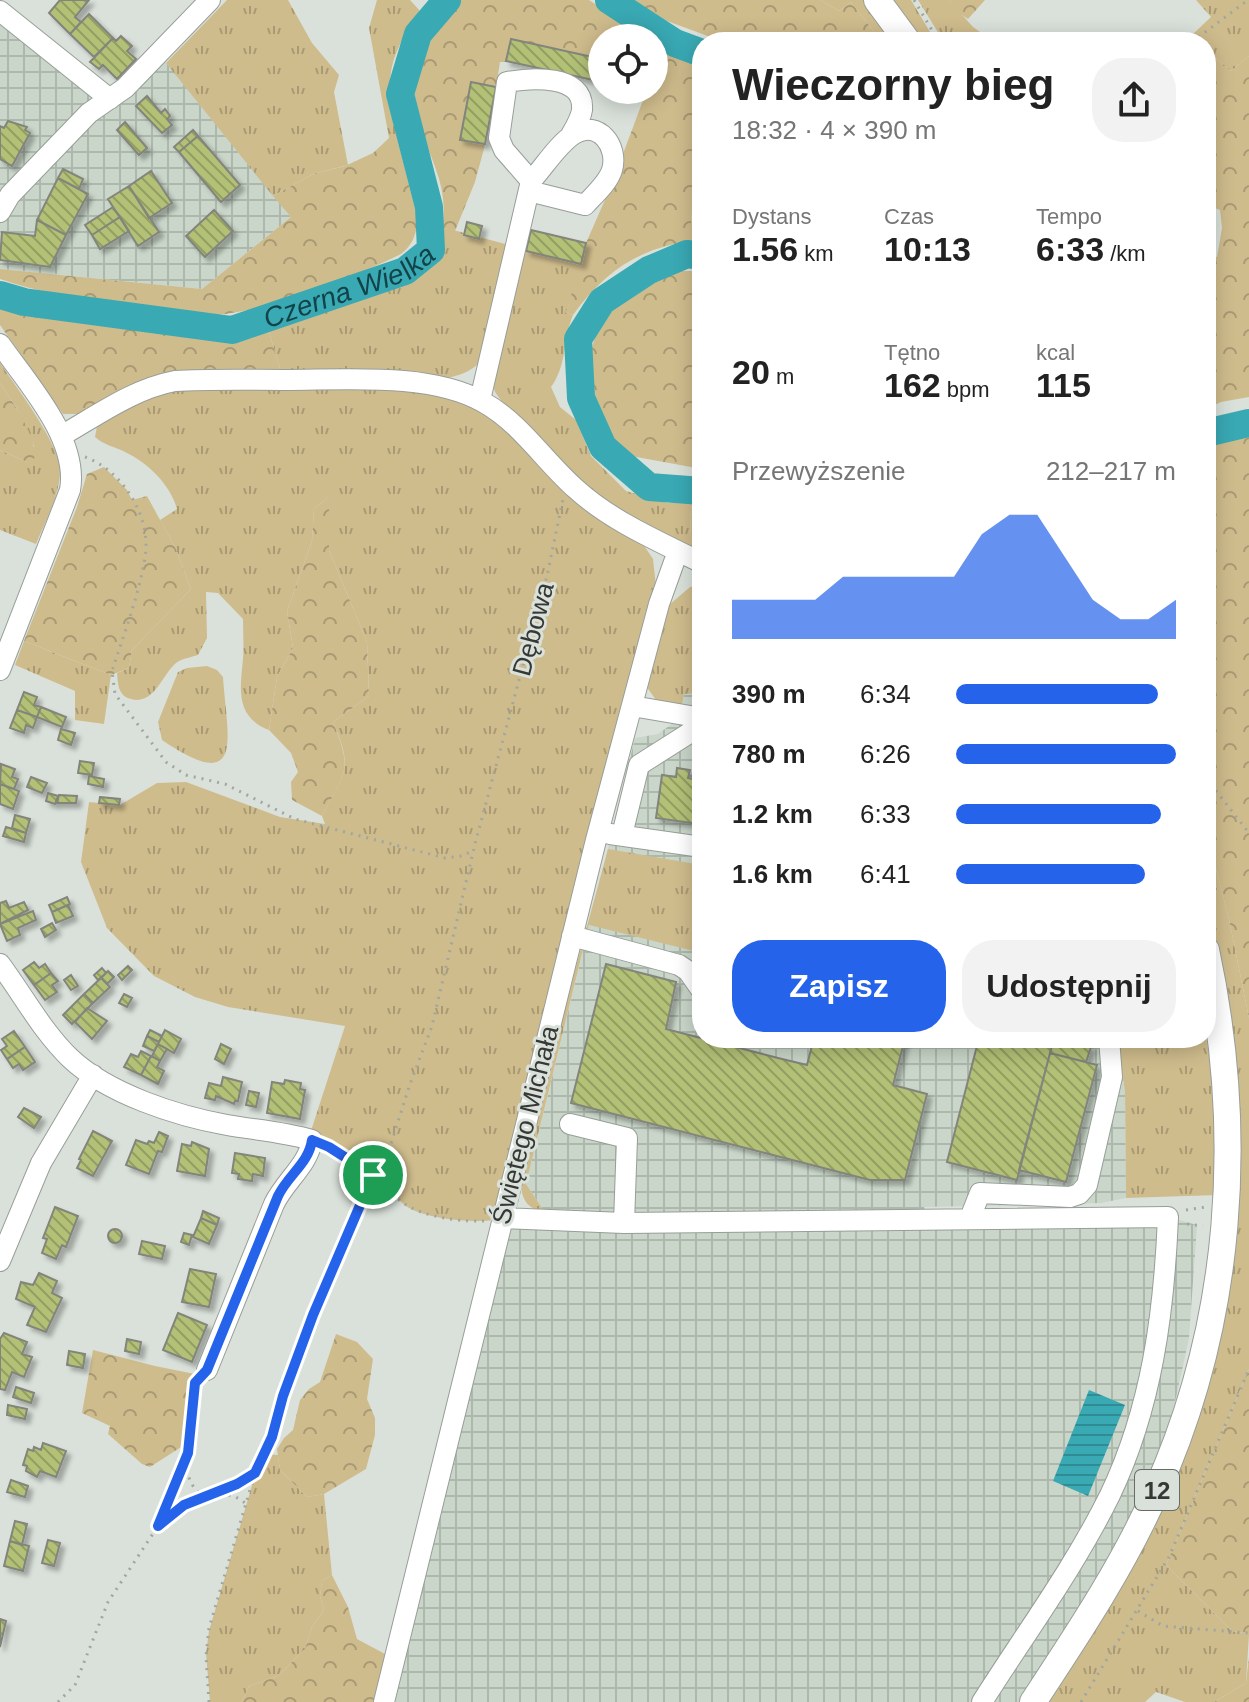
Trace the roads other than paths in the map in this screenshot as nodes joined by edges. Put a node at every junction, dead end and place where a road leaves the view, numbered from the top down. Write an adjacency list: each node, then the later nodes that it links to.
1 (210, 0): 5 (street)
2 (877, 0): 4 (main road)
3 (0, 11): 5 (street)
4 (901, 32)
5 (110, 99): 8 (street)
6 (571, 135): 7 (street); 7 (street); 7 (street)
7 (530, 186): 10 (street)
8 (0, 212)
9 (0, 344): 11 (street)
10 (480, 400): 11 (street); 12 (street)
11 (61, 436): 14 (street)
12 (678, 551): 13 (street); 15 (street, Świętego Michała)
13 (692, 558)
14 (0, 670)
15 (632, 706): 16 (street); 18 (street, Świętego Michała)
16 (692, 716)
17 (692, 731): 19 (street)
18 (598, 832): 19 (street); 21 (street, Świętego Michała)
19 (622, 835): 20 (street)
20 (692, 846)
21 (572, 936): 23 (street); 28 (street, Świętego Michała)
22 (0, 964): 26 (street)
23 (692, 977)
24 (1216, 1008): 35 (main road, 12)
25 (1110, 1048): 29 (street)
26 (93, 1075): 31 (street); 32 (street)
27 (570, 1124): 30 (street)
28 (502, 1218): 30 (street); 33 (street, Świętego Michała)
29 (970, 1218): 30 (street); 34 (street)
30 (624, 1223)
31 (0, 1261)
32 (207, 1370)
33 (384, 1702)
34 (982, 1702)
35 (1033, 1702)

